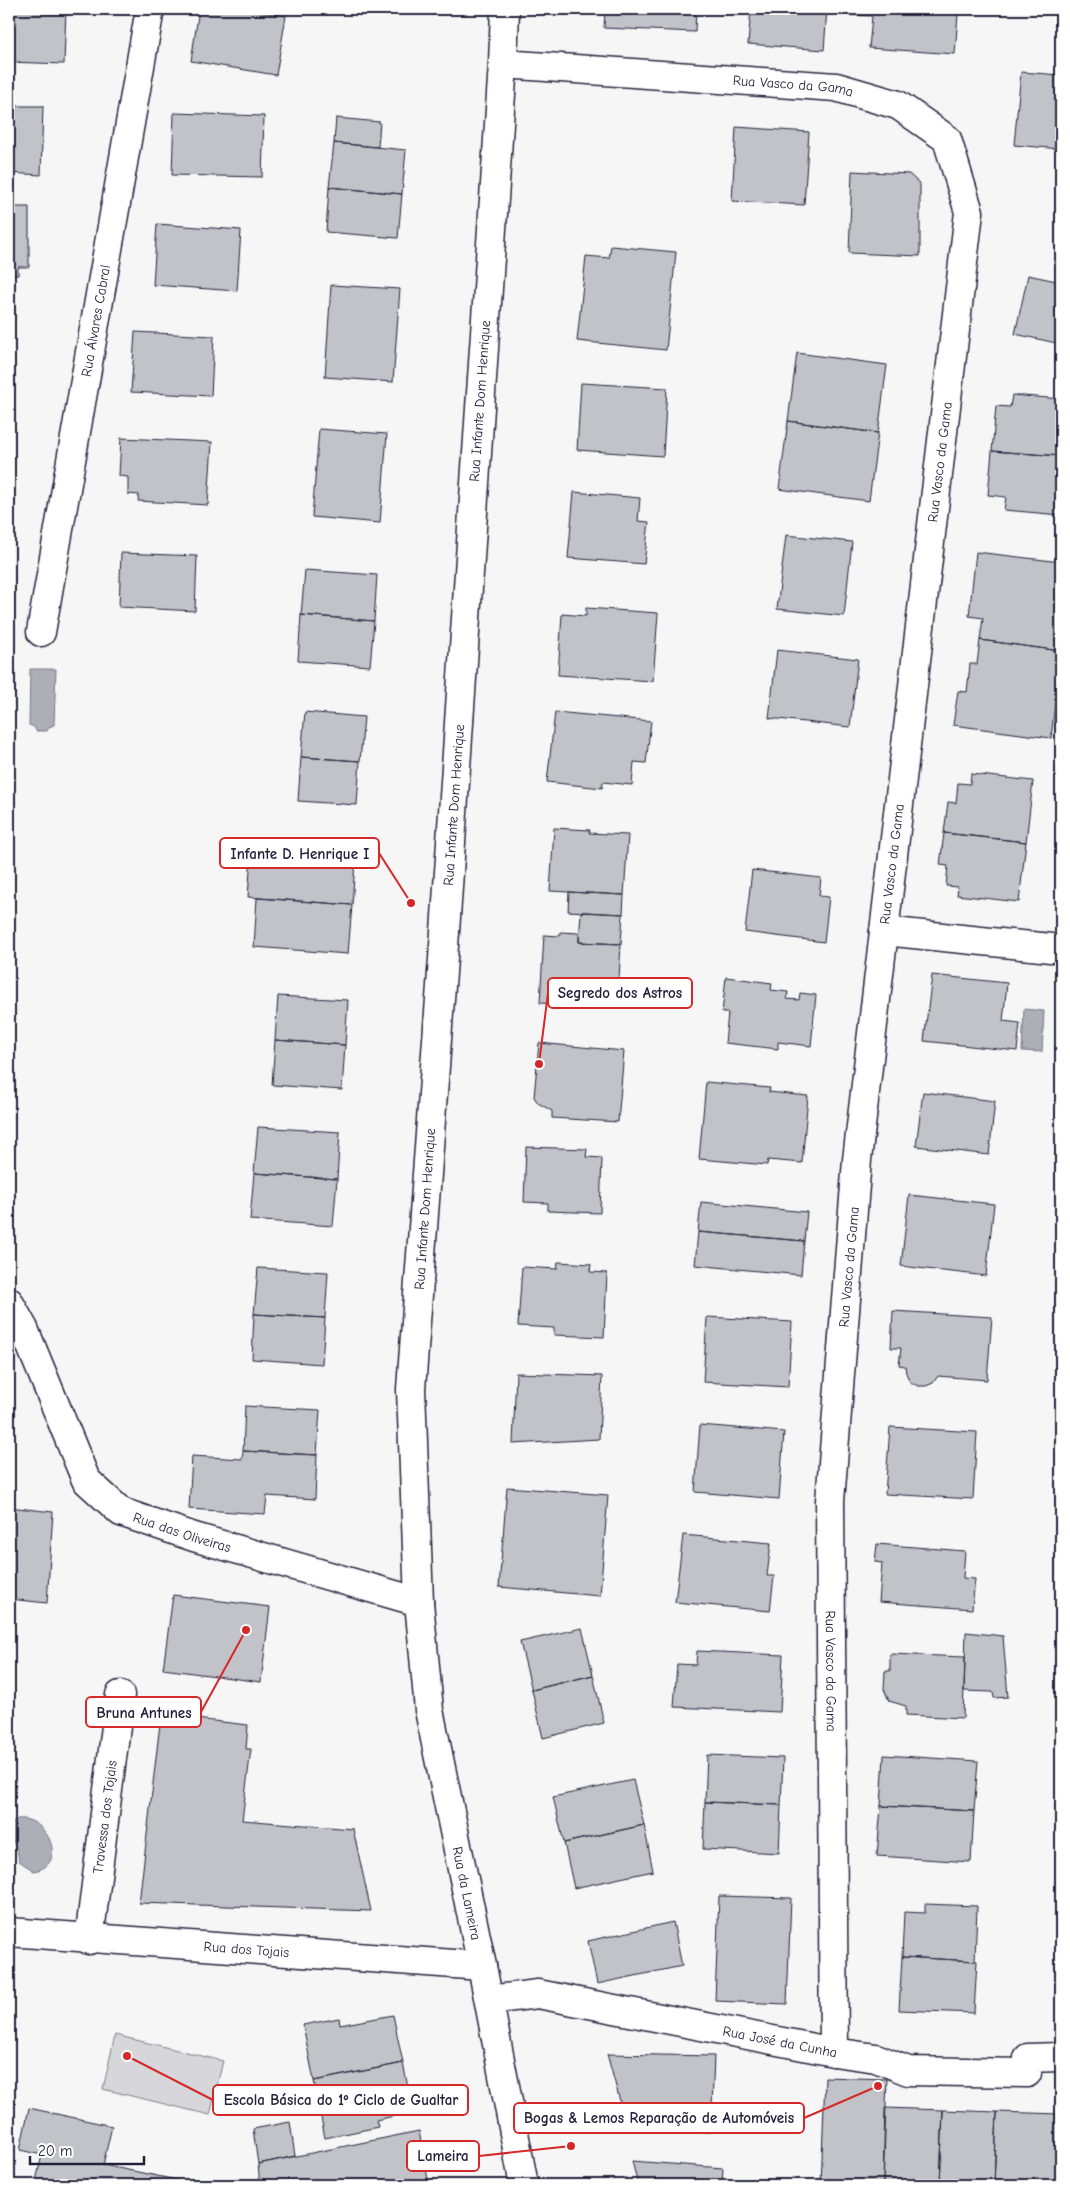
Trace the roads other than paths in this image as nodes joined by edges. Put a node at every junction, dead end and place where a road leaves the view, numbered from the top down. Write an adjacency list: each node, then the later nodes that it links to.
1 (150, 9): 4 (street, Rua Álvares Cabral)
2 (505, 9): 3 (street, Rua Infante Dom Henrique)
3 (503, 64): 5 (street, Rua Vasco da Gama); 8 (street, Rua Infante Dom Henrique)
4 (41, 632)
5 (884, 931): 6 (street); 14 (street, Rua Vasco da Gama)
6 (1051, 948)
7 (9, 1302): 8 (street, Rua das Oliveiras)
8 (419, 1602): 12 (street, Rua da Lameira)
9 (120, 1695): 11 (street, Travessa dos Tojais)
10 (9, 1932): 11 (street, Rua dos Tojais)
11 (90, 1940): 12 (street, Rua dos Tojais)
12 (482, 1966): 13 (street, Rua da Lameira)
13 (489, 2000): 14 (street, Rua José da Cunha); 16 (street, Rua da Lameira)
14 (834, 2052): 15 (street, Rua José da Cunha)
15 (1059, 2058)
16 (524, 2185)

